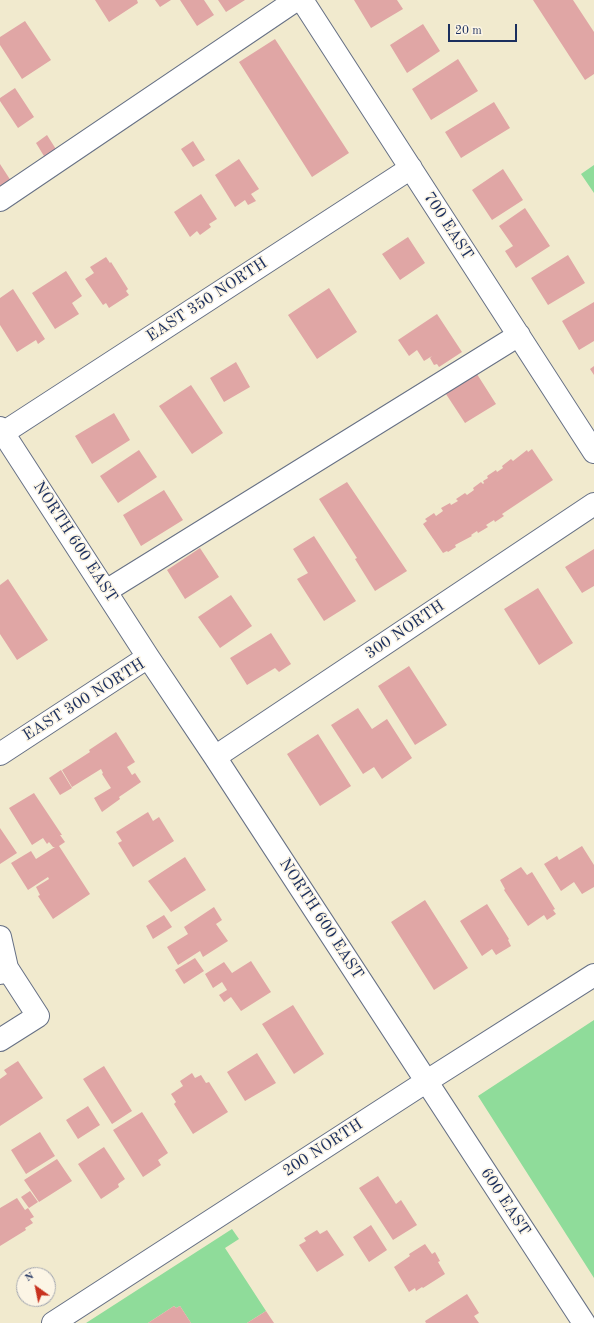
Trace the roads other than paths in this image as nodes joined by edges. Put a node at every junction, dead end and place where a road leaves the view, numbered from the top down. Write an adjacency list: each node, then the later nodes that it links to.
1 (296, 0): 4 (street)
2 (302, 0): 3 (street, 700 EAST)
3 (411, 168): 5 (street, 700 EAST); 6 (street, EAST 350 NORTH)
4 (0, 200)
5 (519, 335): 7 (street, 700 EAST); 9 (street)
6 (2, 430): 9 (street, NORTH 600 EAST)
7 (594, 452)
8 (594, 504): 12 (street, 300 NORTH)
9 (106, 591): 10 (street, NORTH 600 EAST)
10 (148, 657): 11 (street, EAST 300 NORTH); 12 (street, EAST 300 NORTH)
11 (0, 754)
12 (215, 757): 17 (street, NORTH 600 EAST)
13 (0, 937): 14 (street)
14 (4, 970): 16 (street)
15 (594, 975): 17 (street, 200 NORTH)
16 (0, 1040)
17 (427, 1081): 18 (street, 200 NORTH); 19 (street, 600 EAST)
18 (53, 1323)
19 (584, 1323)

